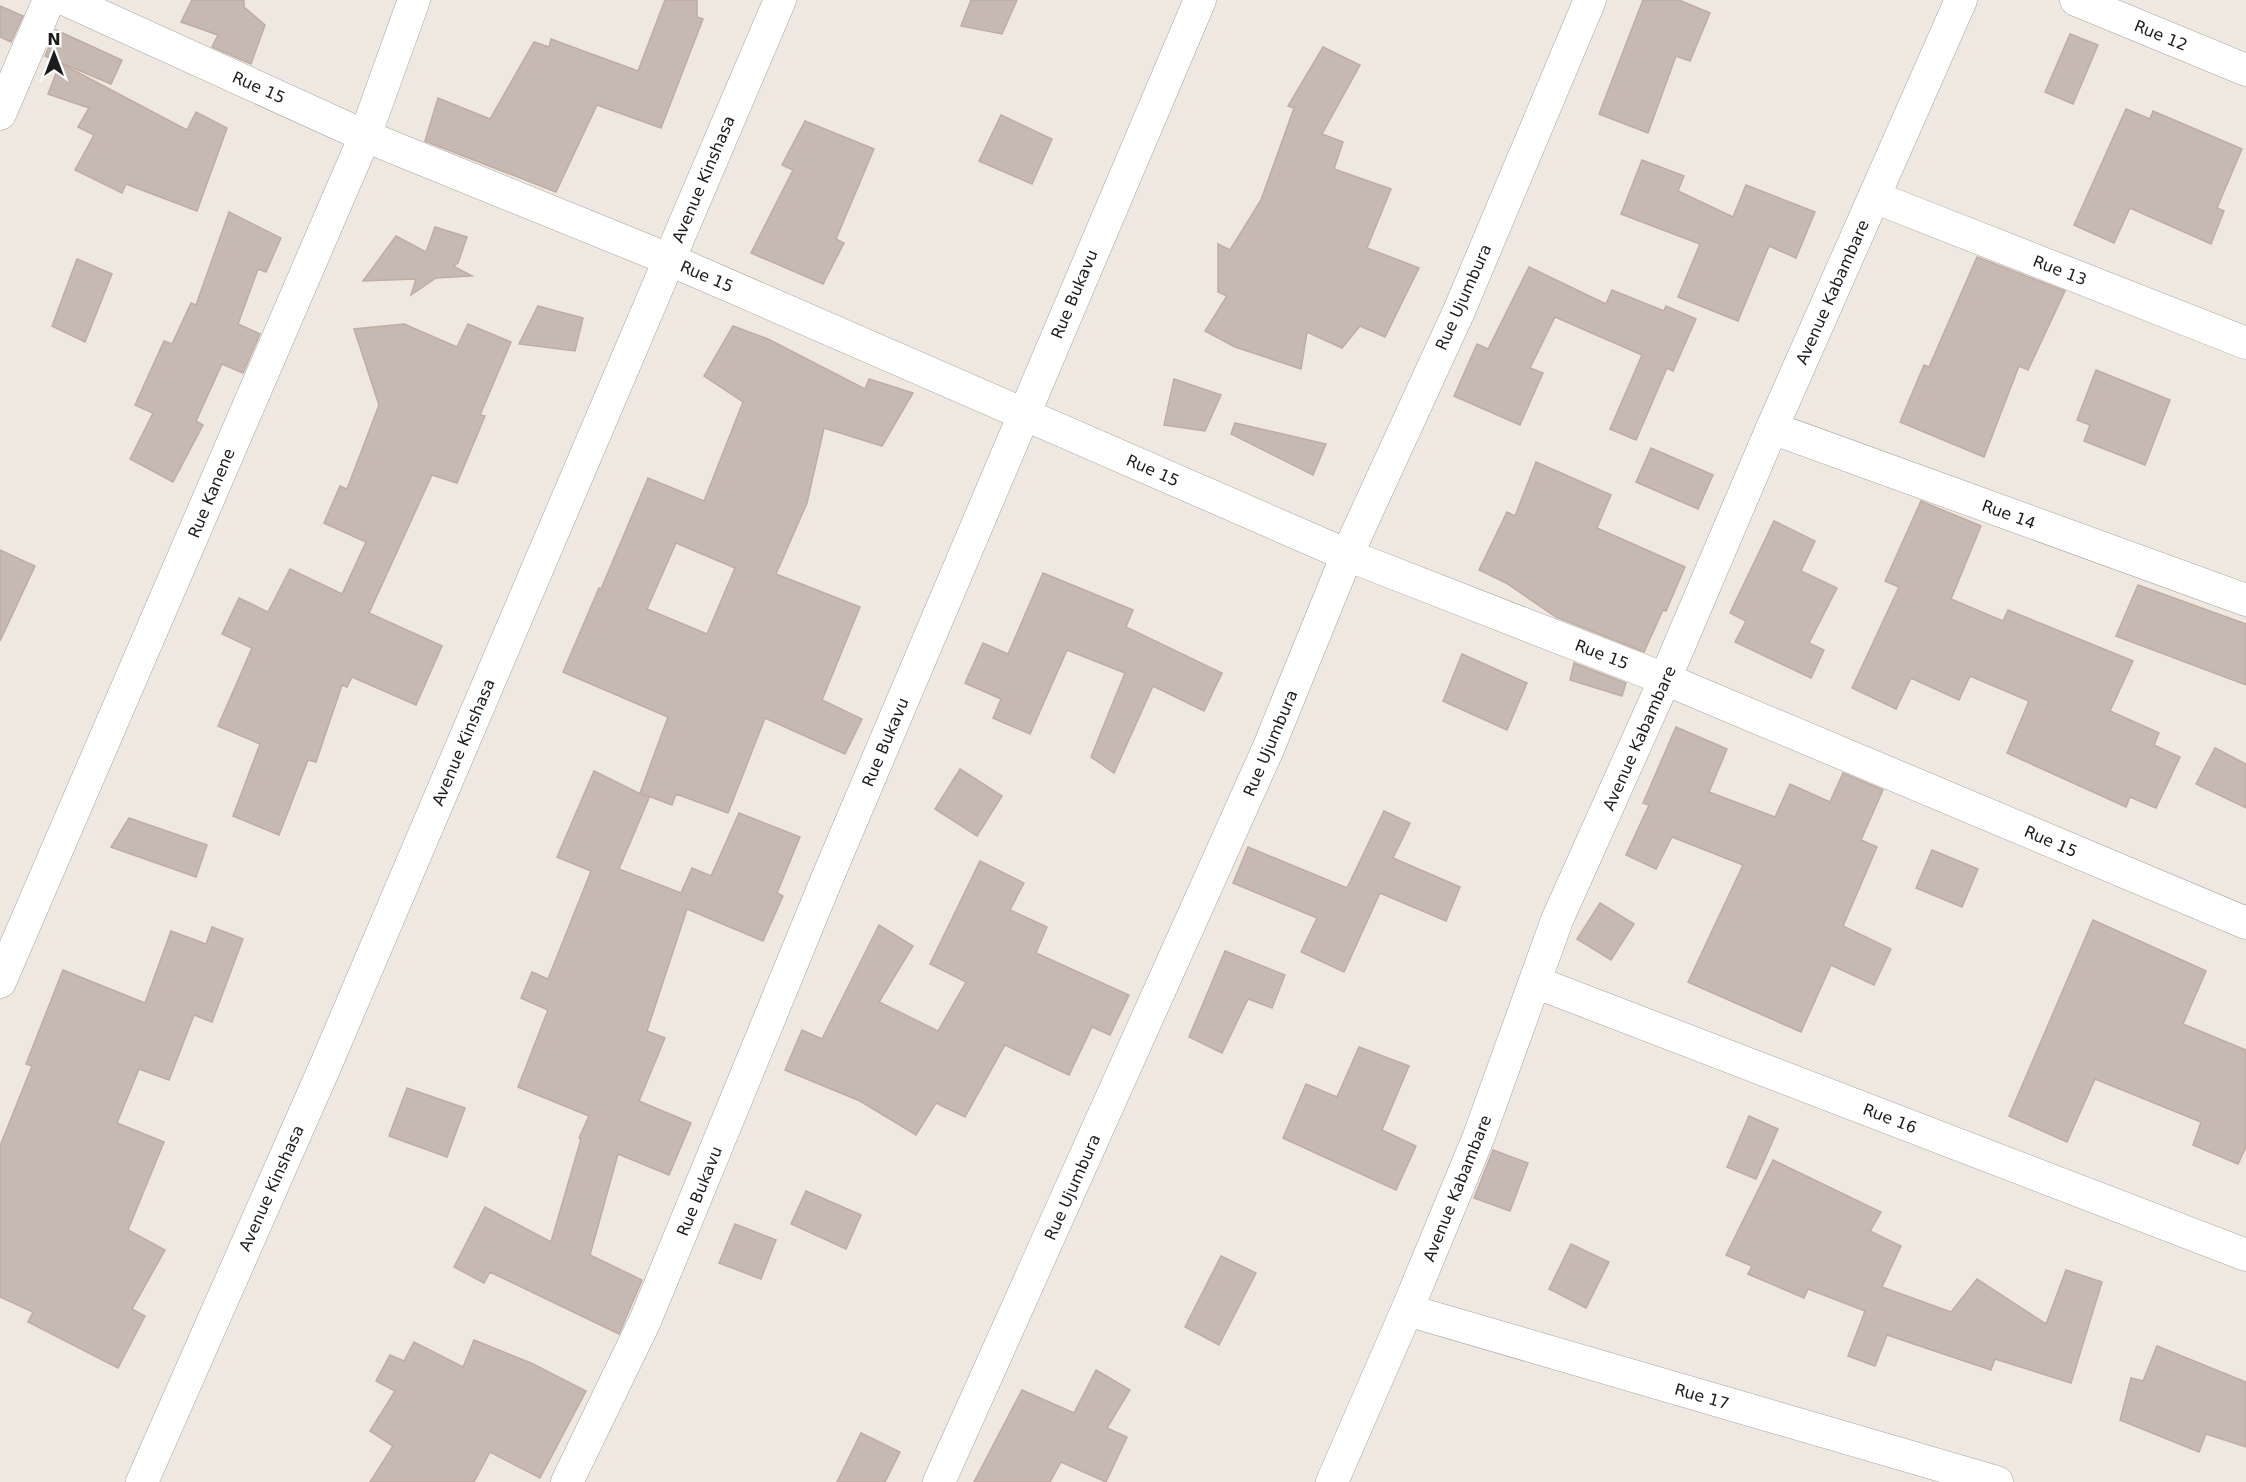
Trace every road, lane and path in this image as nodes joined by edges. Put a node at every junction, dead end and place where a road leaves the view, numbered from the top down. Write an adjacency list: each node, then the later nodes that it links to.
1 (49, 0): 10 (street)
2 (66, 0): 11 (street, Rue 15)
3 (414, 0): 11 (street, Rue Kanene)
4 (780, 0): 13 (street, Avenue Kinshasa)
5 (1200, 0): 15 (street, Rue Bukavu)
6 (1590, 0): 17 (street, Rue Ujumbura)
7 (1962, 0): 12 (street, Avenue Kabambare)
8 (2076, 0): 9 (street, Rue 12)
9 (2246, 70)
10 (0, 114)
11 (365, 136): 13 (street, Rue 15); 21 (street, Rue Kanene)
12 (1874, 198): 14 (street, Rue 13); 16 (street, Avenue Kabambare)
13 (668, 259): 15 (street, Rue 15); 25 (street, Avenue Kinshasa)
14 (2246, 344)
15 (1023, 413): 17 (street, Rue 15); 26 (street, Rue Bukavu)
16 (1772, 428): 18 (street, Rue 14); 19 (street, Avenue Kabambare)
17 (1347, 555): 19 (street, Rue 15); 27 (street, Rue Ujumbura)
18 (2246, 600)
19 (1665, 679): 20 (street, Rue 15); 22 (street, Avenue Kabambare)
20 (2246, 922)
21 (0, 982)
22 (1535, 982): 23 (street, Rue 16); 24 (street, Avenue Kabambare)
23 (2246, 1255)
24 (1407, 1310): 28 (street, Avenue Kabambare); 29 (street, Rue 17)
25 (142, 1482)
26 (567, 1482)
27 (939, 1482)
28 (1332, 1482)
29 (1997, 1482)

